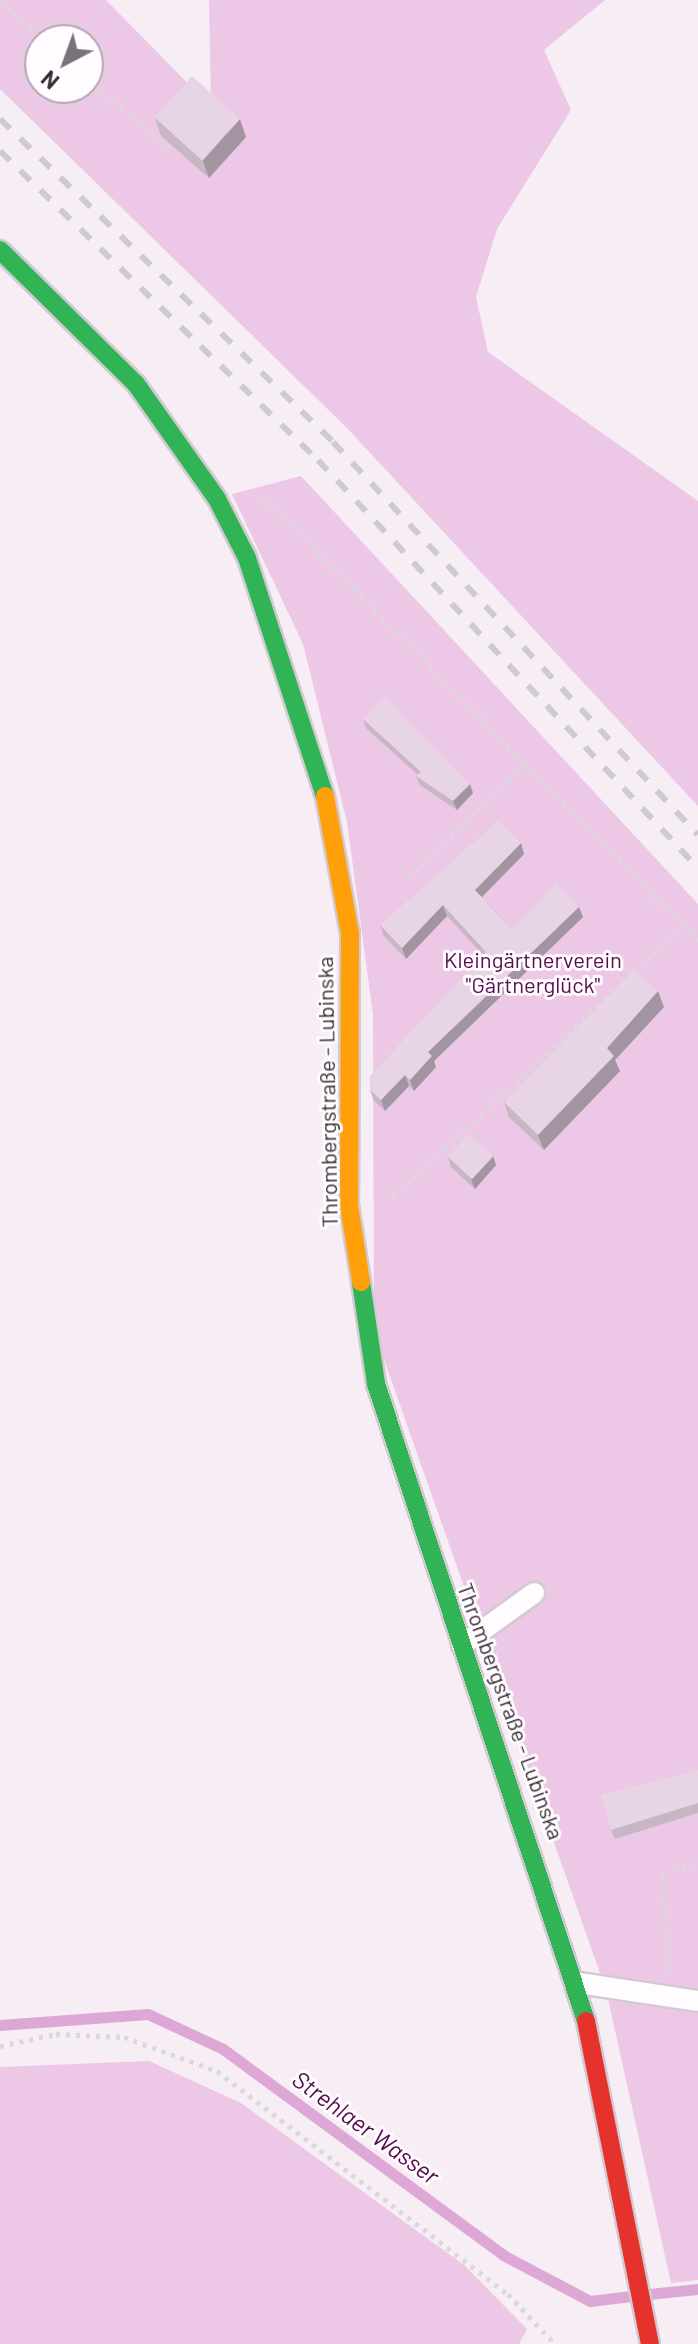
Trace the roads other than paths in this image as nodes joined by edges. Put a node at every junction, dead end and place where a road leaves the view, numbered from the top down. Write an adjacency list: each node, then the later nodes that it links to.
1 (0, 250): 3 (street, Thrombergstraße - Lubinska)
2 (534, 1593): 3 (lane)
3 (462, 1645): 4 (street, Thrombergstraße - Lubinska)
4 (579, 1983): 5 (lane); 6 (street, Thrombergstraße - Lubinska)
5 (698, 2001)
6 (650, 2344)

